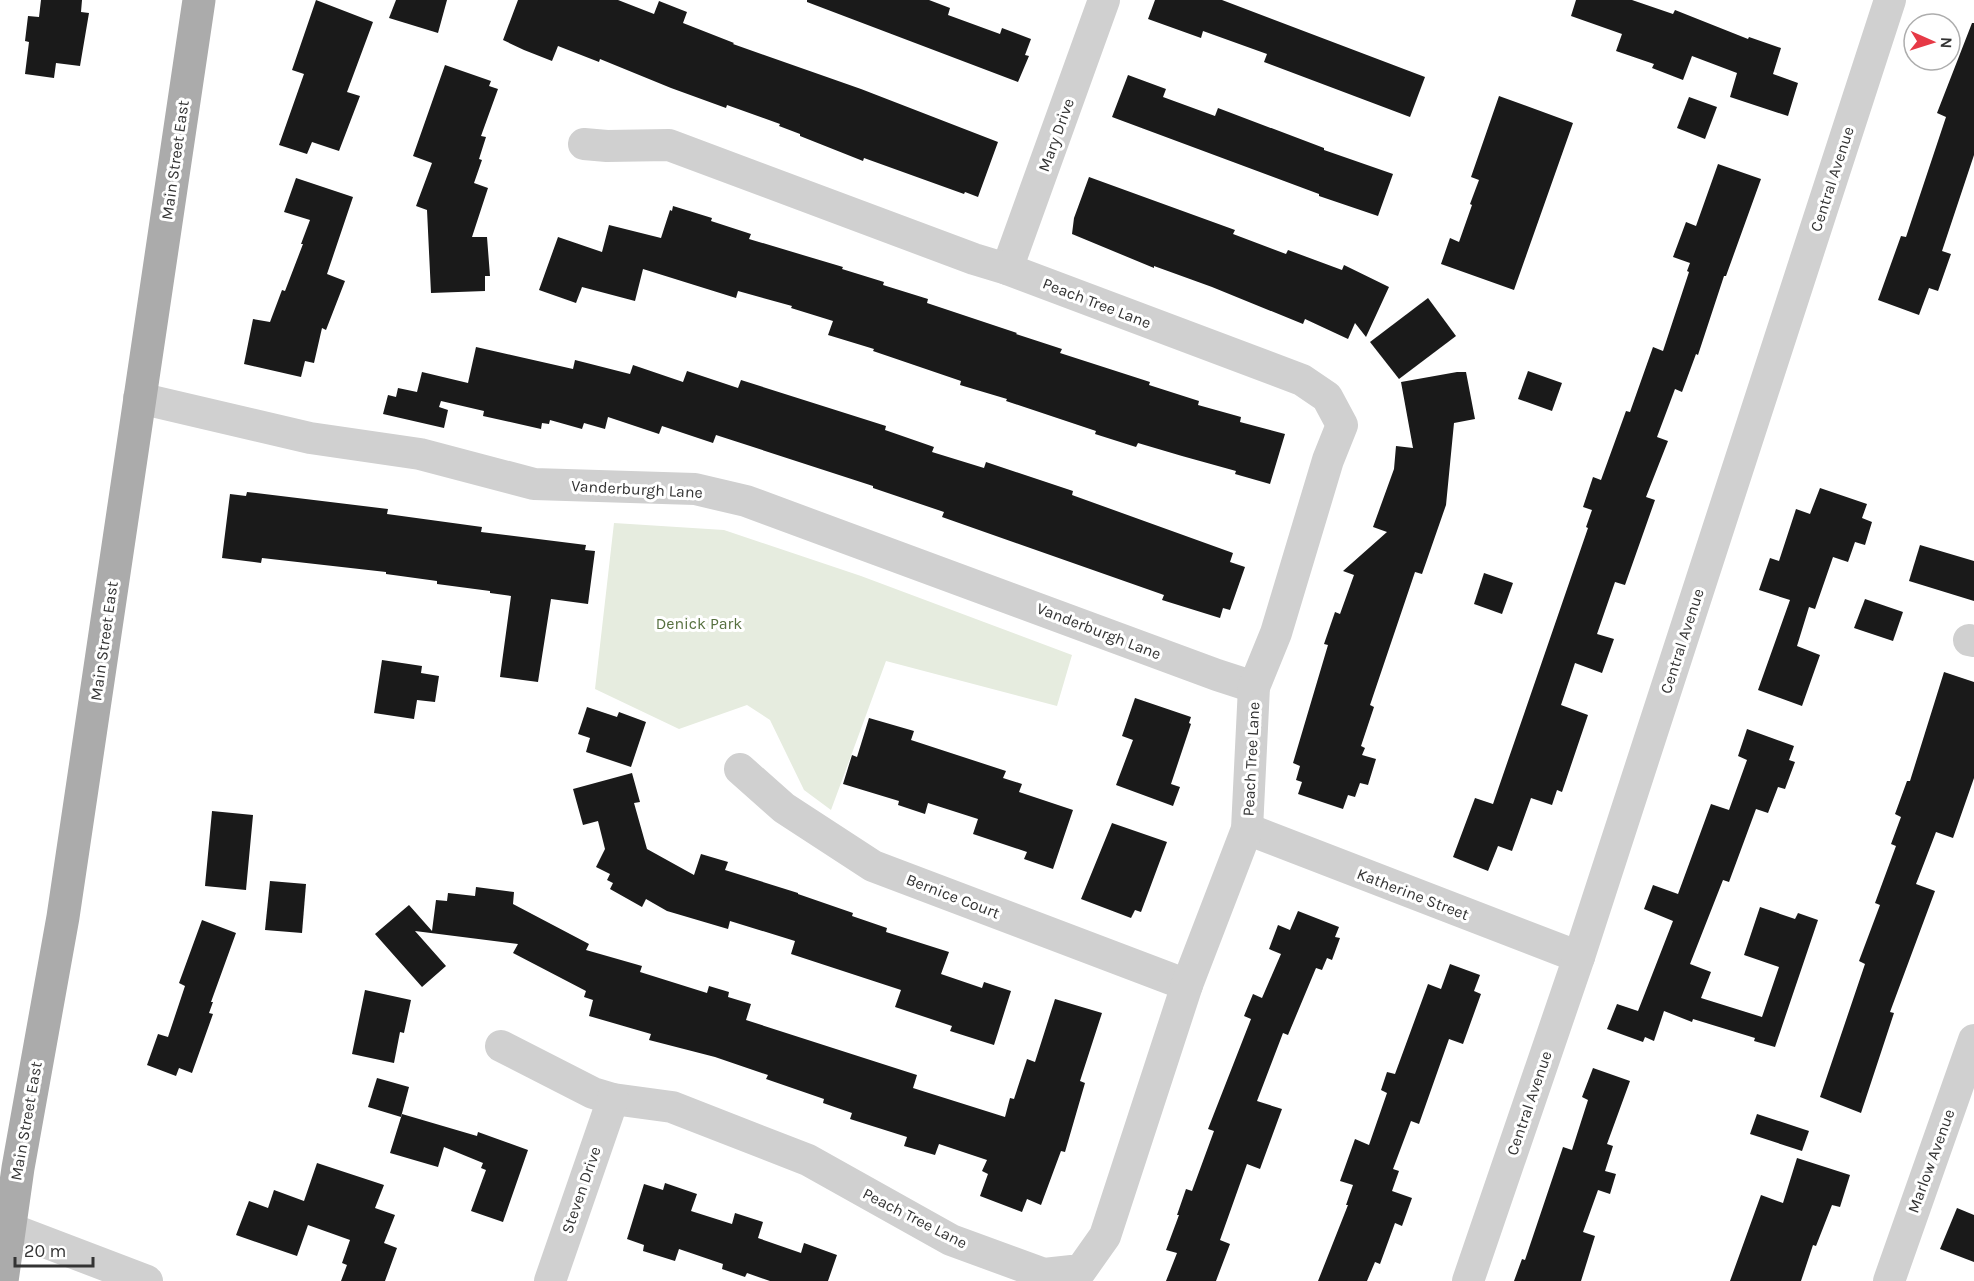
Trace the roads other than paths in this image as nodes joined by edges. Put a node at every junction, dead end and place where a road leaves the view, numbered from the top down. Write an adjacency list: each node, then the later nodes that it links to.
1 (199, 0): 6 (main road, Main Street East)
2 (1104, 0): 5 (street, Mary Drive)
3 (1890, 0): 10 (street, Central Avenue)
4 (584, 144): 5 (street, Peach Tree Lane)
5 (1007, 269): 7 (street, Peach Tree Lane)
6 (139, 398): 7 (street, Vanderburgh Lane); 15 (main road, Main Street East)
7 (1254, 687): 9 (street, Peach Tree Lane)
8 (741, 769): 11 (street, Bernice Court)
9 (1248, 829): 10 (street, Katherine Street); 11 (street, Peach Tree Lane)
10 (1579, 957): 19 (street, Central Avenue)
11 (1187, 985): 14 (street, Peach Tree Lane)
12 (1974, 1041): 20 (street, Marlow Avenue)
13 (501, 1046): 14 (street, Peach Tree Lane)
14 (613, 1099): 18 (street, Steven Drive)
15 (4, 1226): 16 (main road, Main Street East); 17 (street)
16 (2, 1281)
17 (147, 1281)
18 (550, 1281)
19 (1468, 1281)
20 (1889, 1281)

